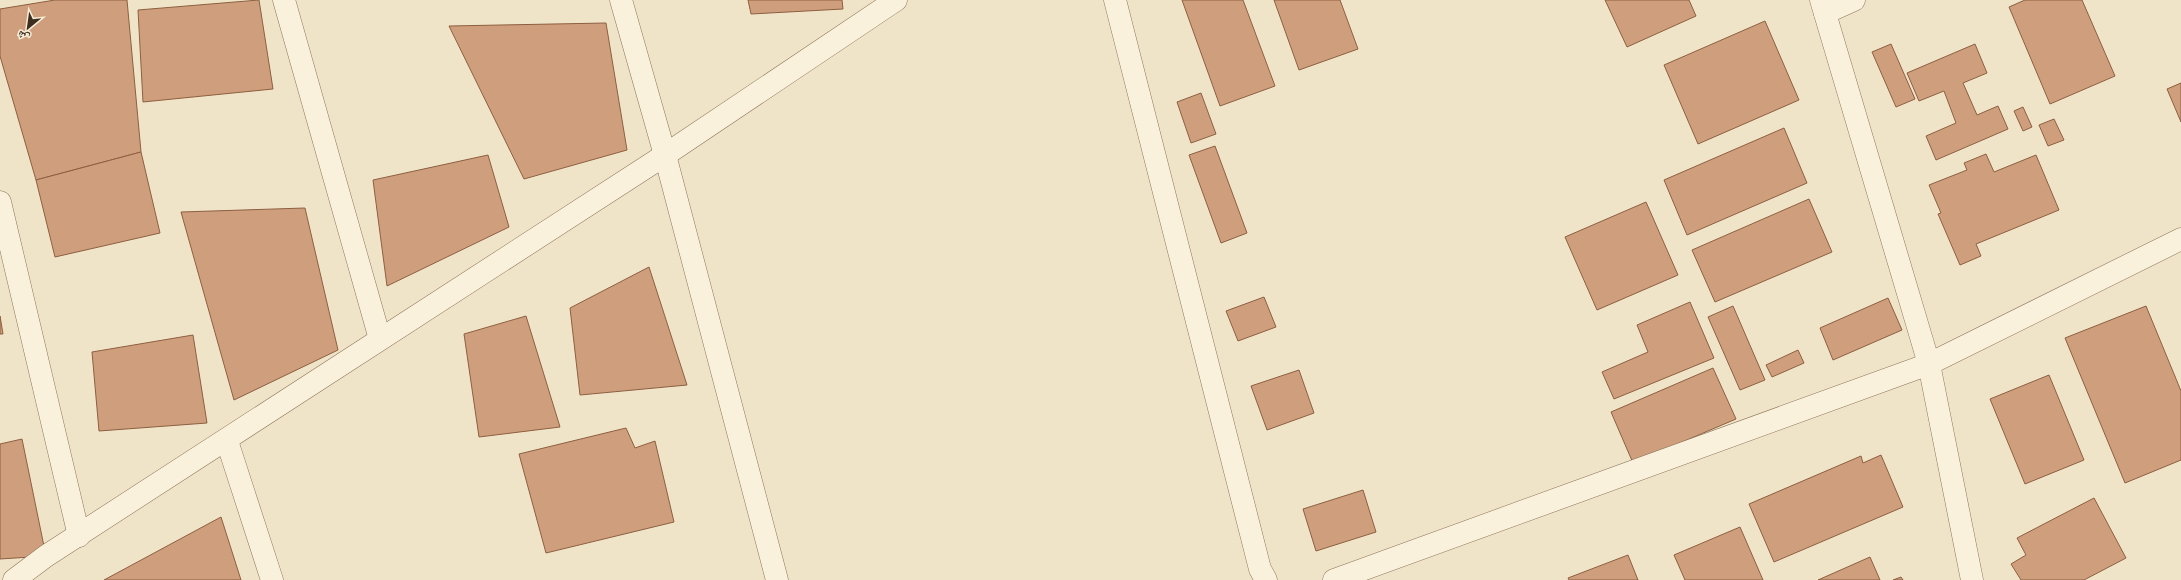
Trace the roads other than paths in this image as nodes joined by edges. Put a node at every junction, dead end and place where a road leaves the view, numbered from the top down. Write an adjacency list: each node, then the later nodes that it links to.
1 (284, 0): 10 (street)
2 (621, 0): 7 (street)
3 (1115, 0): 14 (street)
4 (1854, 0): 6 (street)
5 (891, 2): 7 (street)
6 (1823, 7): 11 (street)
7 (665, 155): 10 (street); 17 (street)
8 (0, 202): 13 (street)
9 (2181, 239): 11 (street)
10 (380, 339): 12 (street)
11 (1929, 364): 18 (street); 19 (street)
12 (227, 441): 13 (street); 16 (street)
13 (79, 536): 15 (street)
14 (1257, 576)
15 (14, 580)
16 (272, 580)
17 (777, 580)
18 (1334, 580)
19 (1972, 580)

